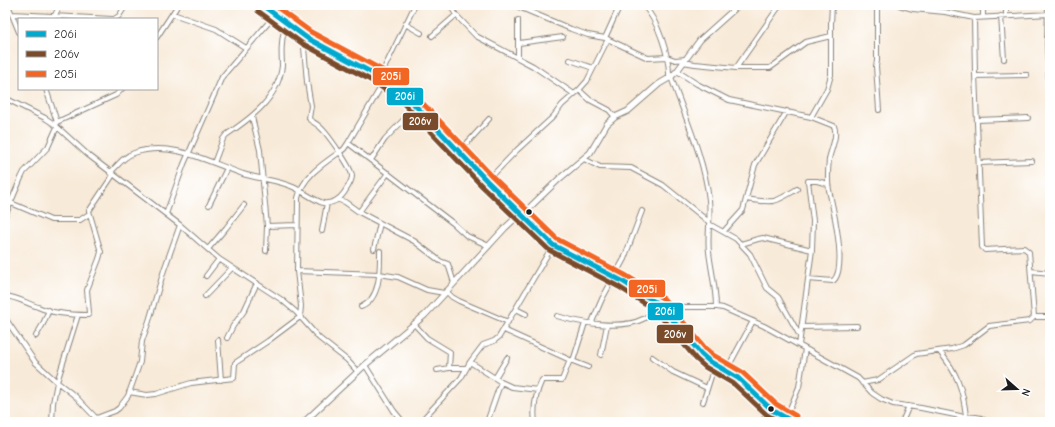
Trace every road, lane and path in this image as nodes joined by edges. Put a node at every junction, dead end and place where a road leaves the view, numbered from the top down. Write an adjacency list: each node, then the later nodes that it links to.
1 (8, 5): 20 (street)
2 (60, 5): 27 (street)
3 (126, 5): 29 (street)
4 (178, 5): 21 (street)
5 (262, 5): 23 (street)
6 (288, 5): 32 (street)
7 (415, 5): 33 (street)
8 (450, 5): 24 (street)
9 (514, 5): 41 (street)
10 (620, 5): 41 (street)
11 (643, 5): 44 (street)
12 (739, 5): 48 (street)
13 (780, 5): 50 (street)
14 (832, 5): 39 (street)
15 (877, 5): 63 (street)
16 (899, 5): 30 (street)
17 (982, 5): 25 (street)
18 (1006, 5): 26 (street)
19 (1048, 5): 22 (street)
20 (12, 14): 27 (street); 34 (street)
21 (173, 14): 36 (street); 43 (street)
22 (1048, 14): 26 (street); 61 (street)
23 (275, 15): 32 (street); 43 (street)
24 (456, 15): 38 (street); 45 (street)
25 (983, 16): 26 (street); 30 (street)
26 (1004, 16): 46 (street)
27 (54, 17): 28 (street)
28 (84, 18)
29 (115, 18)
30 (974, 18): 53 (street)
31 (518, 20): 42 (street)
32 (288, 24): 37 (street); 65 (street)
33 (405, 24): 35 (street); 55 (street)
34 (18, 29)
35 (420, 33)
36 (158, 36)
37 (303, 36): 55 (street); 73 (street)
38 (432, 36)
39 (831, 36): 50 (street); 67 (street)
40 (563, 37): 42 (street)
41 (607, 38): 44 (street); 49 (street)
42 (519, 43): 45 (street)
43 (246, 48): 75 (street)
44 (667, 57): 48 (street); 54 (street)
45 (518, 58): 59 (street)
46 (1004, 59)
47 (570, 60): 49 (street)
48 (684, 61): 50 (street); 51 (street)
49 (593, 68): 58 (street)
50 (736, 68)
51 (677, 71): 54 (street); 64 (street)
52 (1027, 74): 53 (street)
53 (975, 76): 70 (street)
54 (670, 77): 66 (street); 101 (street)
55 (382, 78): 62 (street); 72 (street)
56 (46, 90): 71 (street)
57 (121, 90): 71 (street)
58 (579, 90): 59 (street); 66 (street)
59 (574, 94): 85 (street)
60 (5, 98): 71 (street)
61 (1050, 100)
62 (416, 106): 74 (street); 77 (street)
63 (879, 110)
64 (787, 111): 67 (street); 89 (street)
65 (252, 117): 79 (street); 84 (street)
66 (615, 117): 76 (street)
67 (811, 117): 86 (street)
68 (1028, 118): 70 (street)
69 (489, 119): 74 (street)
70 (977, 120): 80 (street)
71 (56, 125): 83 (street); 91 (street)
72 (348, 143): 73 (street); 77 (street)
73 (339, 152): 88 (street); 90 (street)
74 (459, 152): 85 (street)
75 (189, 153): 79 (street); 83 (street); 98 (street)
76 (584, 159): 99 (street); 101 (street)
77 (371, 160): 82 (street)
78 (1032, 161): 80 (street)
79 (214, 162): 81 (street)
80 (979, 163): 119 (street)
81 (227, 168): 84 (street); 93 (street)
82 (388, 173): 96 (street); 110 (street)
83 (112, 174): 97 (street); 98 (street)
84 (263, 178): 88 (street); 105 (street)
85 (487, 181): 99 (street)
86 (828, 184): 113 (street); 124 (street)
87 (798, 189): 89 (street)
88 (299, 190): 92 (street); 104 (street)
89 (746, 199): 107 (street)
90 (339, 200): 92 (street); 96 (street)
91 (11, 203): 97 (street); 100 (street)
92 (327, 203): 106 (street)
93 (209, 205)
94 (244, 205): 111 (street)
95 (642, 211): 123 (street)
96 (359, 212): 102 (street)
97 (89, 214): 136 (street)
98 (166, 214): 103 (street)
99 (520, 214): 109 (street); 110 (street)
100 (5, 216)
101 (709, 223): 107 (street); 132 (street)
102 (380, 224): 112 (street); 126 (street)
103 (180, 225): 111 (street); 178 (street)
104 (297, 225): 105 (street); 118 (street)
105 (267, 226): 114 (street)
106 (322, 231)
107 (724, 231): 108 (street)
108 (741, 244): 113 (street); 152 (street)
109 (553, 245): 123 (street); 133 (street)
110 (489, 246): 126 (street)
111 (208, 249): 116 (street)
112 (374, 249)
113 (812, 250): 124 (street)
114 (266, 251)
115 (380, 251): 121 (street)
116 (219, 259): 117 (street); 122 (street)
117 (232, 268): 125 (street); 129 (street)
118 (297, 271): 121 (street); 138 (street)
119 (1031, 271): 120 (street); 139 (street)
120 (1050, 273)
121 (379, 274): 127 (street); 131 (street)
122 (206, 276)
123 (615, 277): 130 (street); 143 (street)
124 (808, 279): 149 (street)
125 (257, 283): 138 (street); 153 (street)
126 (454, 283): 127 (street)
127 (445, 292): 142 (street); 146 (street)
128 (5, 296): 134 (street)
129 (205, 296)
130 (660, 305): 132 (street); 147 (street); 163 (street)
131 (361, 307)
132 (716, 307): 144 (street)
133 (516, 309): 135 (street); 142 (street)
134 (49, 310): 136 (street); 151 (street)
135 (526, 314)
136 (78, 315): 173 (street)
137 (557, 316): 145 (street)
138 (300, 317): 170 (street); 172 (street)
139 (1034, 317): 140 (street); 157 (street)
140 (1050, 317)
141 (5, 318): 173 (street)
142 (508, 322): 150 (street)
143 (592, 322): 145 (street); 147 (street)
144 (754, 322): 155 (street); 169 (street)
145 (585, 323): 161 (street)
146 (414, 324): 164 (street); 166 (street)
147 (607, 324): 158 (street)
148 (857, 326): 149 (street)
149 (802, 327): 152 (street)
150 (504, 330): 161 (street); 162 (street)
151 (36, 336)
152 (800, 336): 155 (street)
153 (227, 338)
154 (218, 340): 172 (street)
155 (799, 345): 156 (street)
156 (805, 349): 175 (street); 183 (street)
157 (939, 351): 175 (street); 182 (street)
158 (601, 356)
159 (652, 357): 176 (street)
160 (506, 358): 171 (street)
161 (571, 361): 165 (street); 177 (street)
162 (470, 362): 167 (street); 171 (street)
163 (715, 364): 169 (street); 176 (street)
164 (365, 365): 170 (street); 189 (street)
165 (588, 367)
166 (449, 368): 167 (street); 168 (street)
167 (466, 368): 190 (street)
168 (437, 370)
169 (726, 371): 181 (street)
170 (358, 372): 188 (street)
171 (495, 378): 174 (street)
172 (220, 380): 178 (street)
173 (57, 382): 184 (street); 186 (street)
174 (501, 382): 177 (street); 191 (street)
175 (862, 383): 180 (street)
176 (707, 388): 179 (street)
177 (538, 390): 192 (street)
178 (129, 392): 184 (street)
179 (703, 402)
180 (910, 406): 182 (street); 195 (street)
181 (772, 410): 183 (street); 193 (street)
182 (966, 416): 185 (street)
183 (786, 418): 194 (street)
184 (97, 420): 187 (street)
185 (984, 421)
186 (52, 422)
187 (86, 422)
188 (304, 422)
189 (403, 422)
190 (420, 422)
191 (487, 422)
192 (535, 422)
193 (761, 422)
194 (793, 422)
195 (902, 422)

